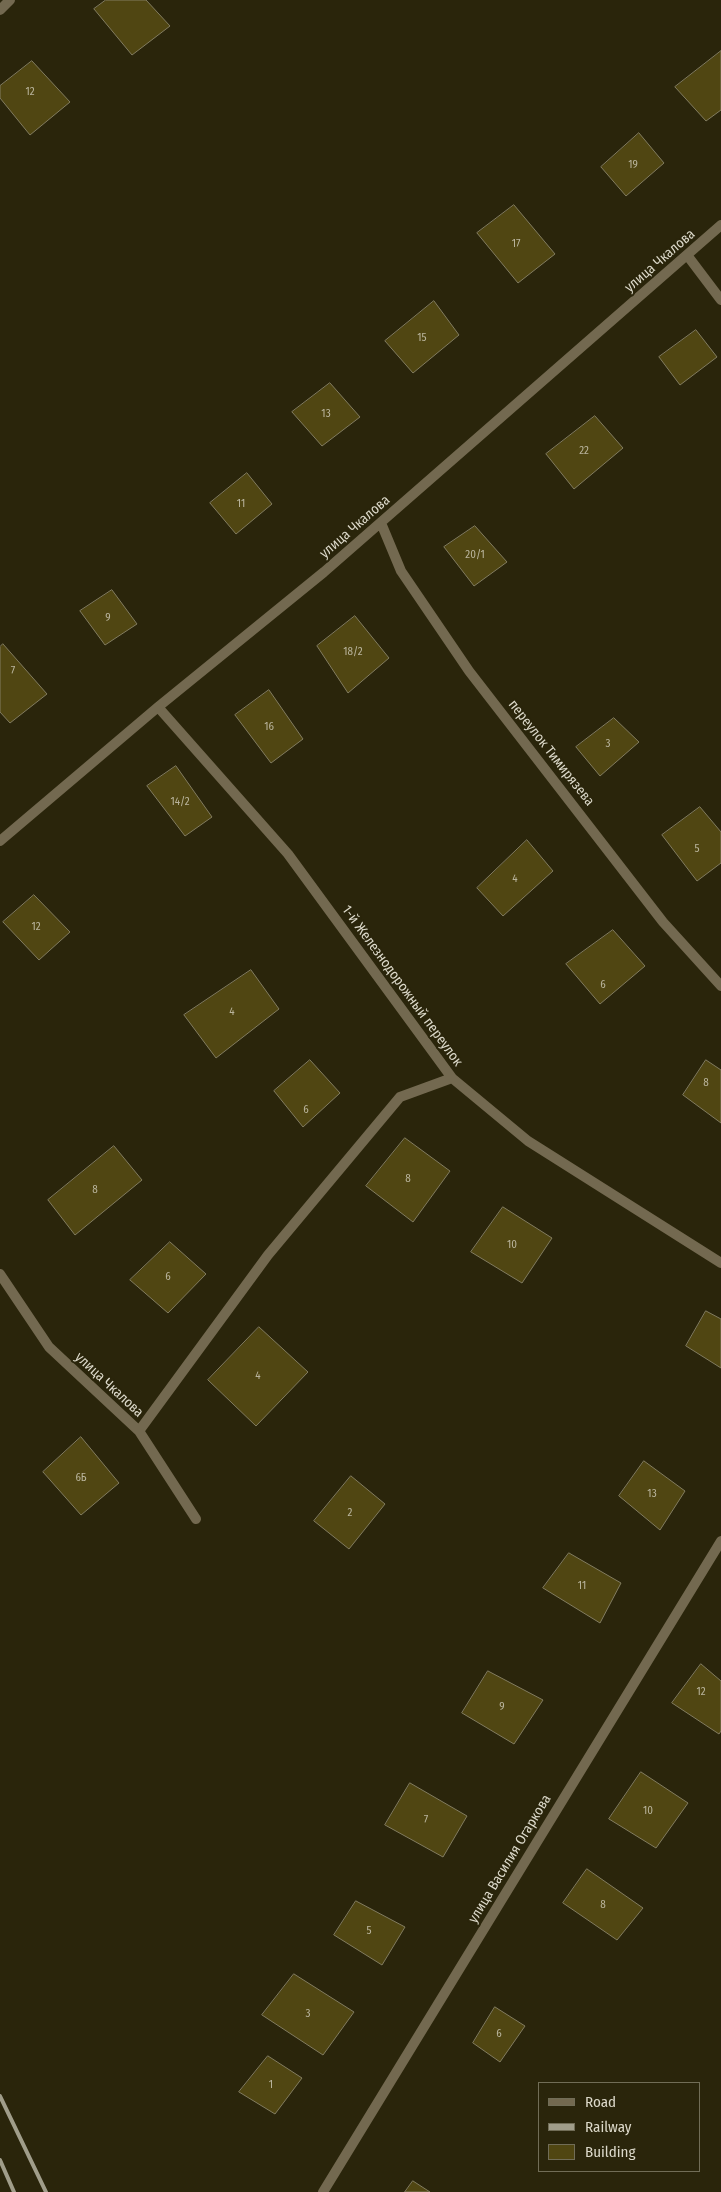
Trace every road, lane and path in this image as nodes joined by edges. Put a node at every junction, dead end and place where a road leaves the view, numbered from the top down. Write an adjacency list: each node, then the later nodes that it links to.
1 (10, 0): 2 (street)
2 (0, 10)
3 (721, 225): 4 (street, улица Чкалова)
4 (687, 255): 5 (street); 6 (street, улица Чкалова)
5 (721, 300)
6 (380, 523): 7 (street, улица Чкалова); 9 (street, переулок Тимирязева)
7 (158, 707): 8 (street, улица Чкалова); 10 (street, 1-й Железнодорожный переулок)
8 (0, 841)
9 (721, 986)
10 (452, 1078): 11 (street, 1-й Железнодорожный переулок); 13 (street)
11 (721, 1263)
12 (0, 1274): 13 (street, улица Чкалова)
13 (139, 1431): 14 (street, улица Чкалова)
14 (196, 1519)
15 (721, 1541): 16 (street, улица Василия Огаркова)
16 (323, 2192)

